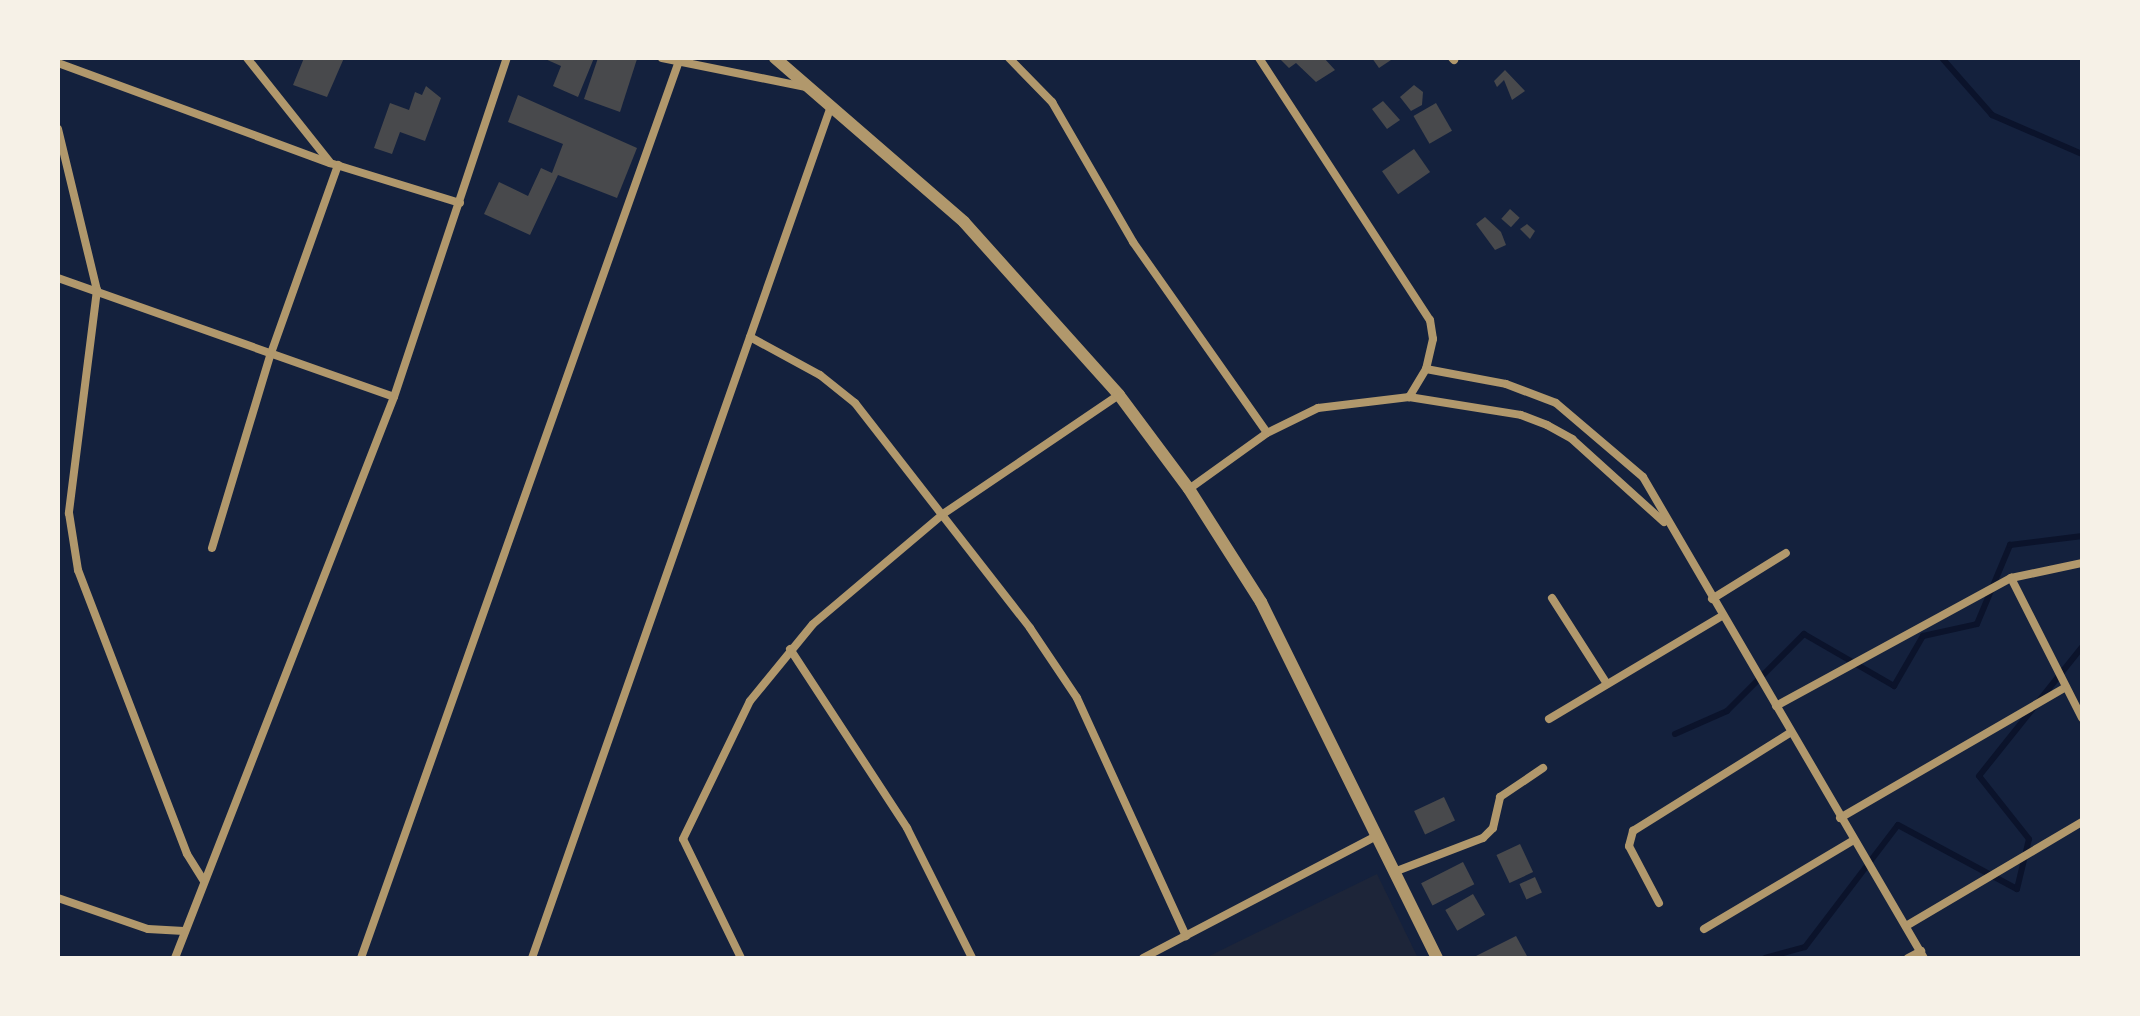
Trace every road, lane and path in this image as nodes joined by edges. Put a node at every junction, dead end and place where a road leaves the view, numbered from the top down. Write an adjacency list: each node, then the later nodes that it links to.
1 (247, 58): 12 (street)
2 (507, 58): 13 (street)
3 (662, 58): 8 (street)
4 (775, 58): 9 (street)
5 (1009, 58): 22 (street)
6 (1259, 58): 18 (street)
7 (58, 63): 12 (street)
8 (678, 64): 9 (street); 55 (street)
9 (809, 87): 10 (street)
10 (831, 106): 16 (street); 19 (street)
11 (58, 129): 15 (street)
12 (334, 164): 13 (street); 17 (street)
13 (460, 203): 20 (street)
14 (58, 278): 15 (street)
15 (97, 290): 17 (street); 46 (street)
16 (750, 337): 24 (street); 56 (street)
17 (270, 356): 20 (street); 26 (street)
18 (1426, 369): 21 (street); 25 (street)
19 (1119, 395): 23 (street); 24 (street)
20 (394, 397): 46 (street)
21 (1409, 397): 22 (street); 25 (street)
22 (1267, 433): 23 (street)
23 (1189, 489): 43 (street)
24 (943, 514): 33 (street); 52 (street)
25 (1668, 525): 31 (street)
26 (212, 548)
27 (1786, 553): 31 (street)
28 (2082, 563): 29 (street)
29 (2011, 578): 35 (street); 36 (street)
30 (1552, 598): 34 (street)
31 (1712, 599): 32 (street)
32 (1722, 616): 34 (street); 36 (street)
33 (790, 649): 57 (street); 58 (street)
34 (1607, 684): 38 (street)
35 (2066, 687): 37 (street); 41 (street)
36 (1776, 706): 39 (street)
37 (2082, 718)
38 (1549, 719)
39 (1790, 733): 41 (street); 48 (street)
40 (1543, 768): 45 (street)
41 (1840, 818): 44 (street)
42 (2082, 822): 49 (street)
43 (1376, 836): 45 (street); 52 (street)
44 (1854, 840): 49 (street); 50 (street)
45 (1394, 872): 60 (street)
46 (204, 881): 51 (street)
47 (58, 898): 51 (street)
48 (1659, 903)
49 (1906, 926): 53 (street)
50 (1704, 929)
51 (184, 931): 54 (street)
52 (1186, 936): 59 (street)
53 (1922, 954): 61 (street)
54 (175, 958)
55 (361, 958)
56 (532, 958)
57 (741, 958)
58 (972, 958)
59 (1143, 958)
60 (1437, 958)
61 (1908, 958)

